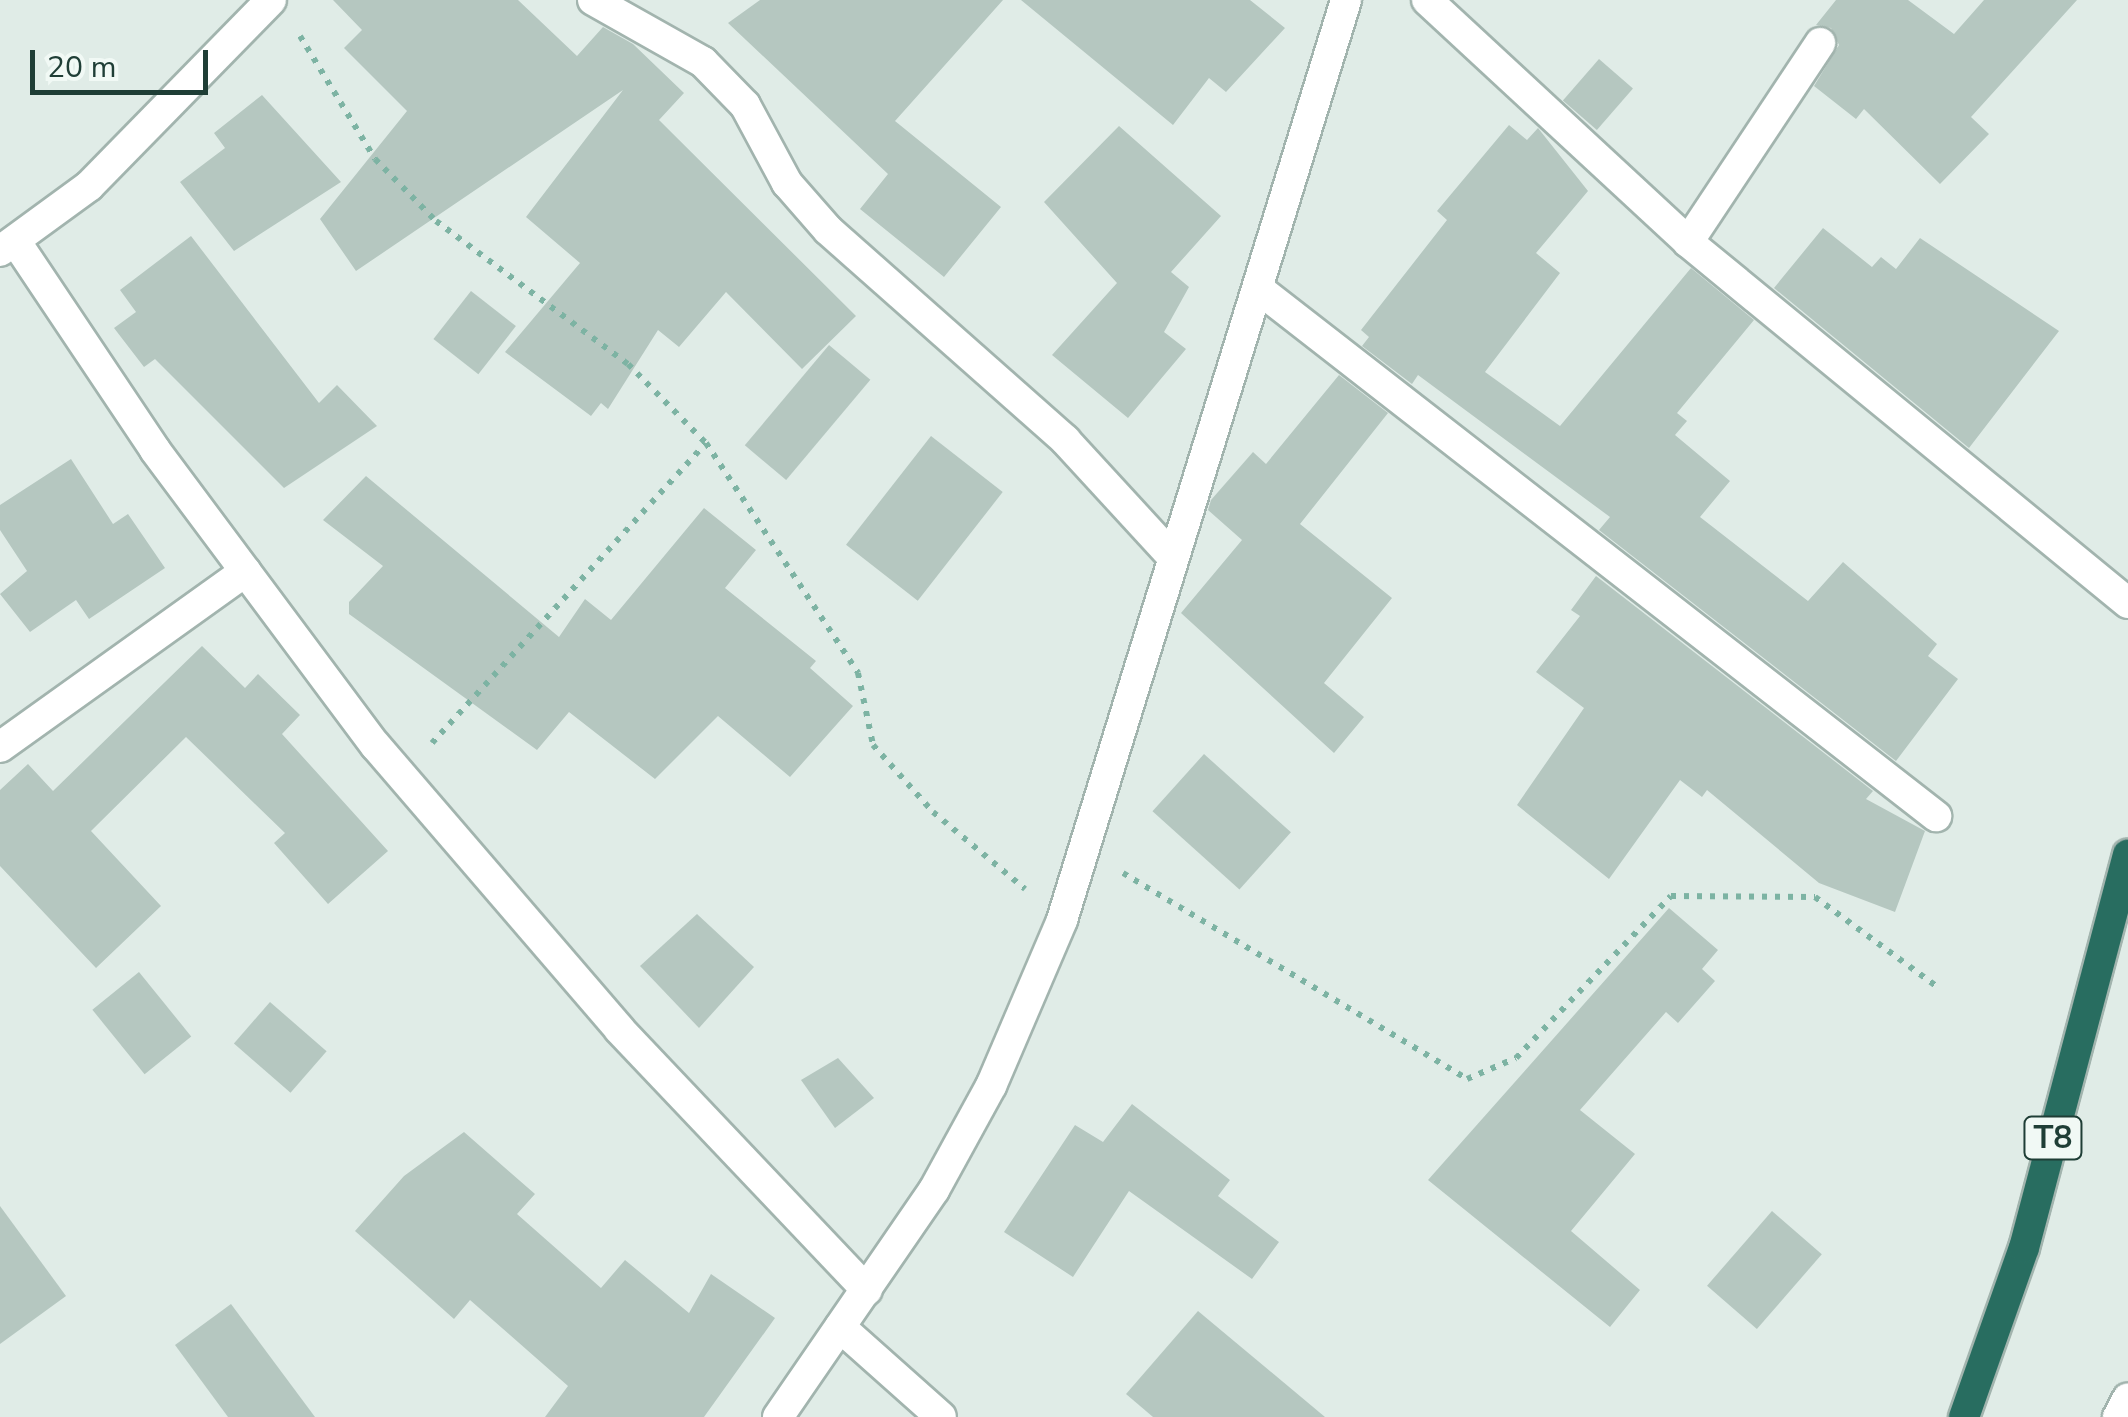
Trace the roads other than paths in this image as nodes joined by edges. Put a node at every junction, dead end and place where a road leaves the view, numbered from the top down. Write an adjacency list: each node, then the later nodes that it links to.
1 (593, 0): 9 (street)
2 (1346, 0): 8 (street)
3 (1427, 0): 6 (street)
4 (274, 5): 7 (street)
5 (1820, 42): 6 (street)
6 (1688, 242): 11 (street)
7 (8, 247): 10 (street)
8 (1260, 290): 9 (street); 13 (street)
9 (1170, 554): 15 (street)
10 (246, 571): 12 (street); 15 (street)
11 (2128, 603)
12 (0, 748)
13 (1936, 816)
14 (2128, 854): 20 (highway, T8)
15 (866, 1290): 16 (street)
16 (840, 1327): 18 (street); 19 (street)
17 (2128, 1398): 21 (street)
18 (778, 1417)
19 (941, 1417)
20 (1964, 1417)
21 (2118, 1417)

